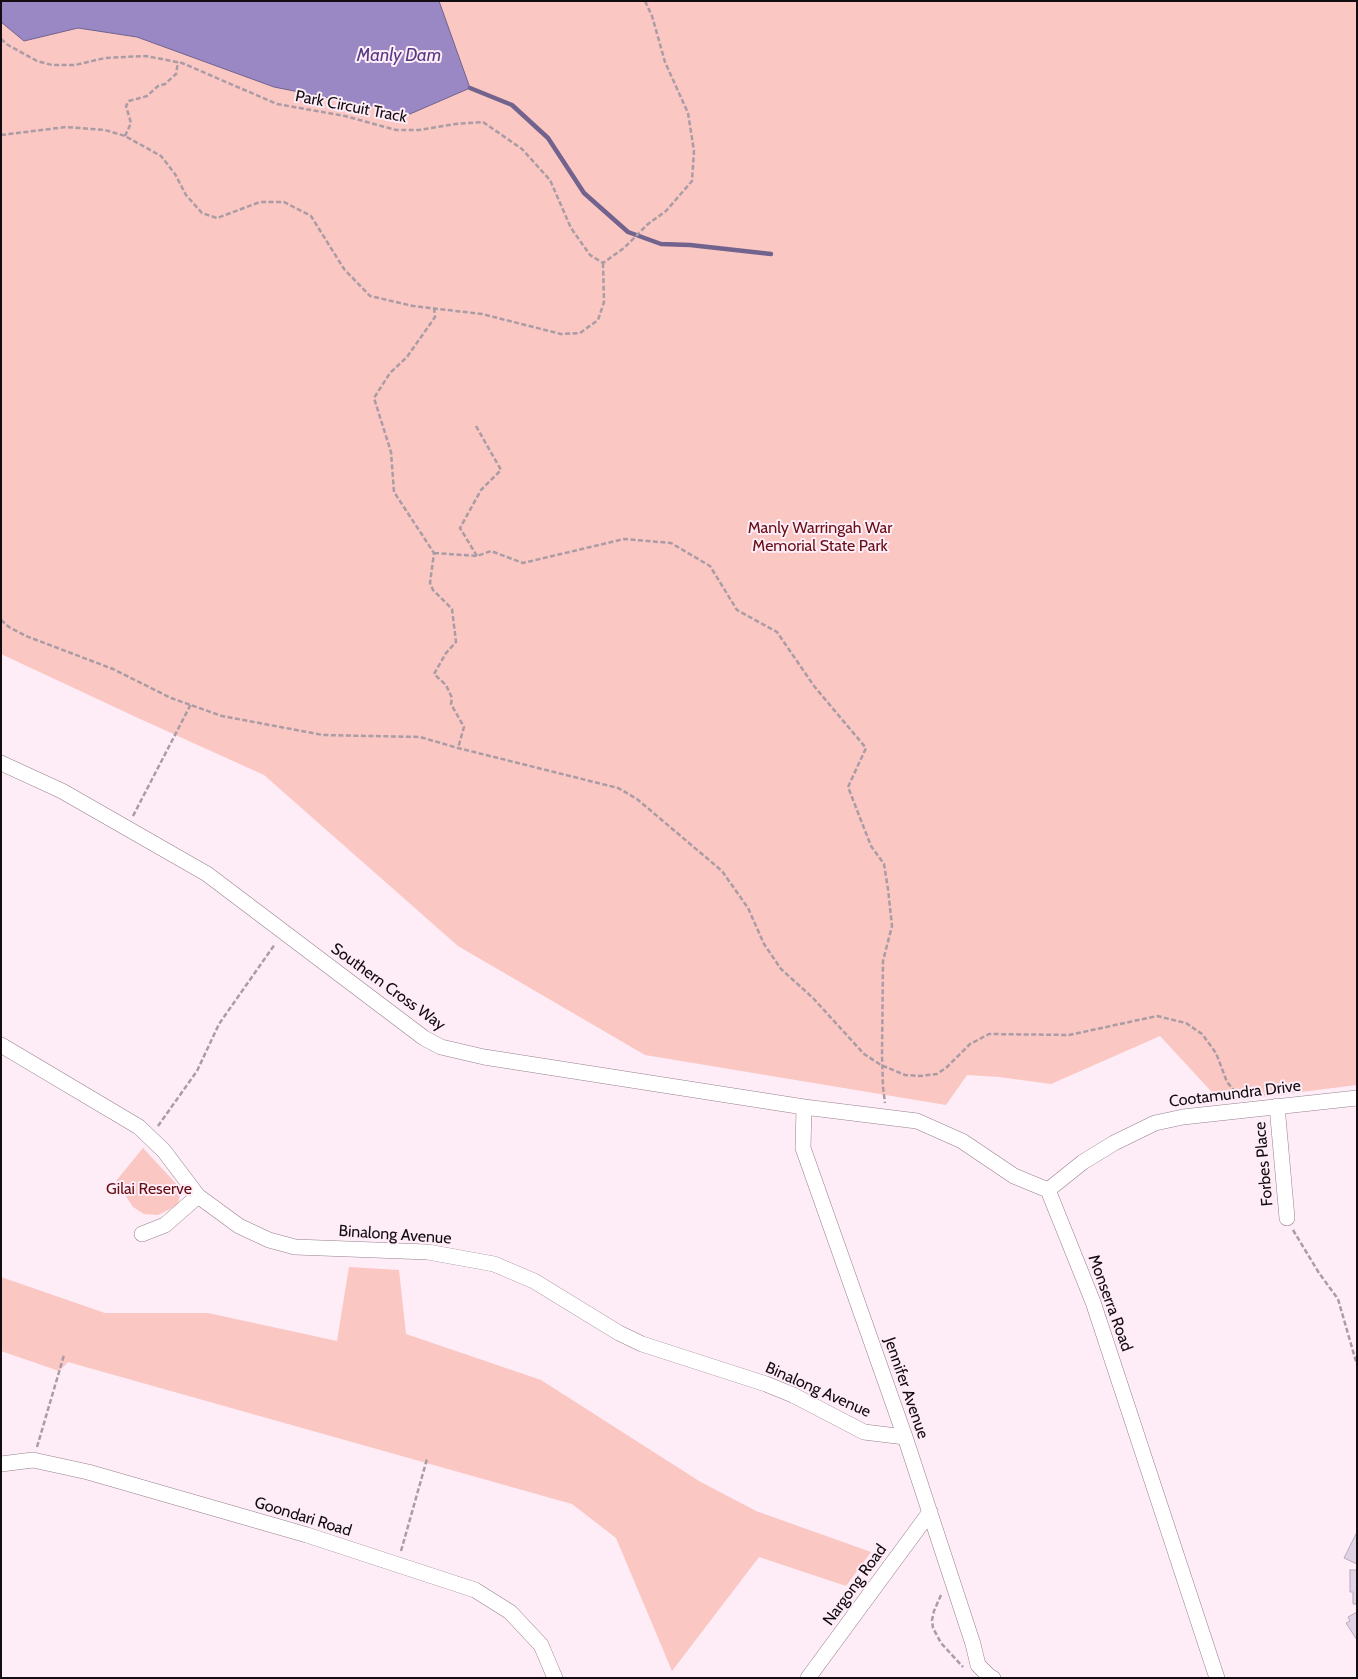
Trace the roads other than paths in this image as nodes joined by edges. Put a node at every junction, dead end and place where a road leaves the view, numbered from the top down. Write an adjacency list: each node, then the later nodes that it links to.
1 (1, 763): 5 (street, Southern Cross Way)
2 (3, 1051): 7 (street, Binalong Avenue)
3 (1357, 1098): 4 (street, Cootamundra Drive)
4 (1277, 1106): 6 (street, Cootamundra Drive); 8 (street, Forbes Place)
5 (804, 1107): 6 (street); 10 (street, Jennifer Avenue)
6 (1048, 1190): 16 (street, Monserra Road)
7 (198, 1196): 9 (street); 10 (street, Binalong Avenue)
8 (1287, 1218)
9 (142, 1234)
10 (905, 1437): 12 (street, Jennifer Avenue)
11 (1, 1464): 14 (street, Goondari Road)
12 (930, 1512): 13 (street, Jennifer Avenue); 15 (street, Nargong Road)
13 (991, 1677)
14 (555, 1678)
15 (808, 1678)
16 (1217, 1678)

